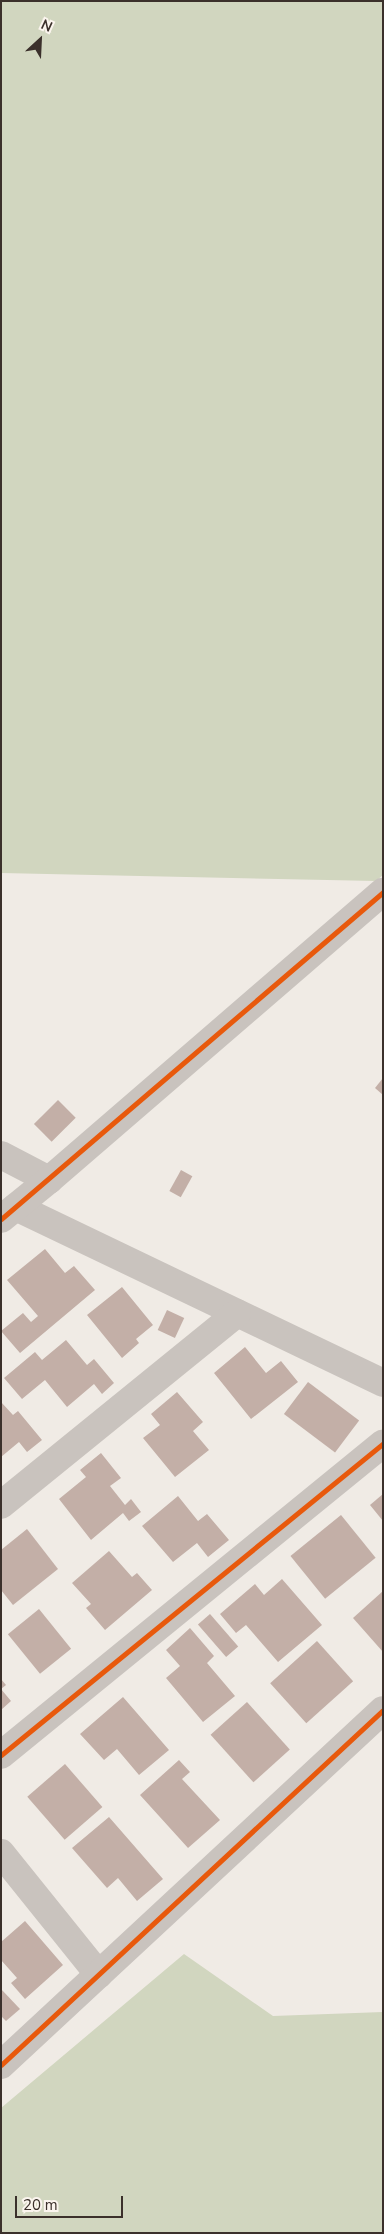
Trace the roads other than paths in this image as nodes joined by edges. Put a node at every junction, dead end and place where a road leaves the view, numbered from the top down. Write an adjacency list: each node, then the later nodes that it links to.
1 (383, 892): 3 (street)
2 (1, 1155): 3 (street)
3 (49, 1180): 4 (street)
4 (9, 1213): 5 (street)
5 (237, 1313): 6 (street); 8 (street)
6 (383, 1383)
7 (383, 1444): 10 (street)
8 (1, 1505)
9 (383, 1710): 12 (street)
10 (1, 1755)
11 (1, 1853): 12 (street)
12 (99, 1975): 13 (street)
13 (1, 2065)

